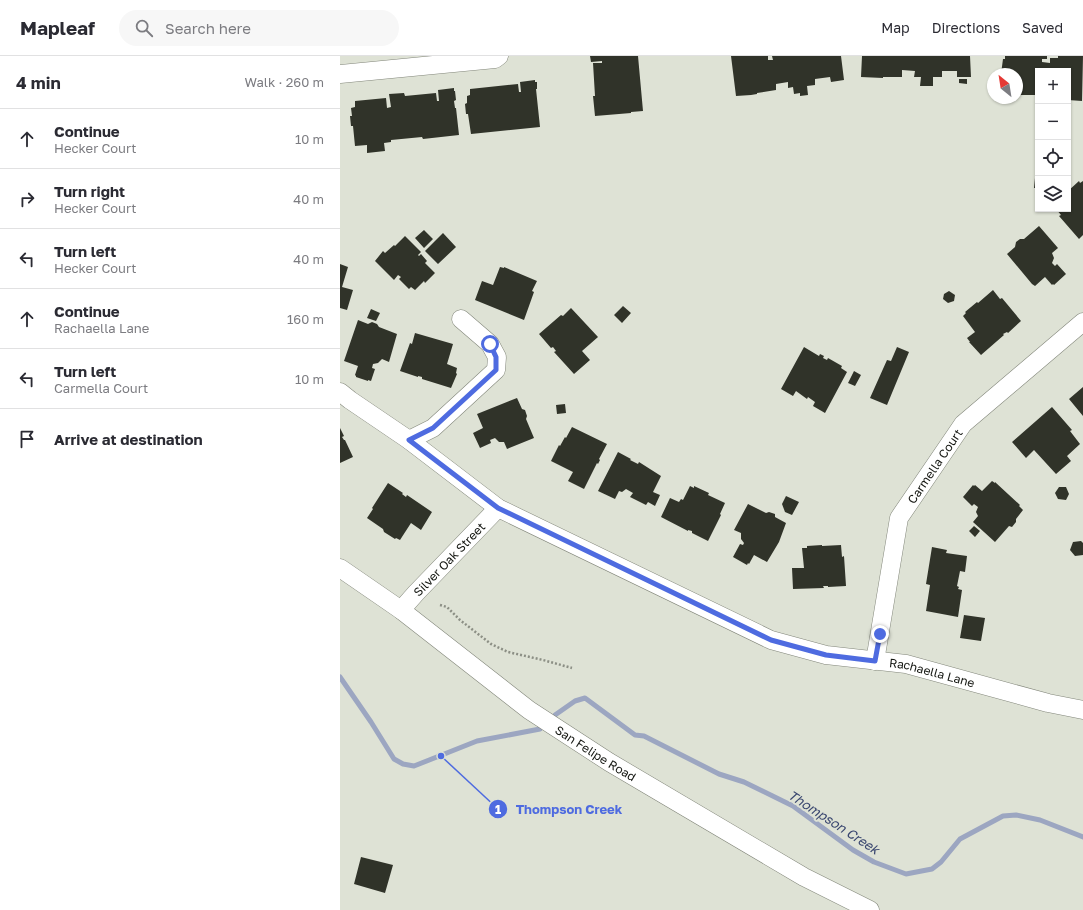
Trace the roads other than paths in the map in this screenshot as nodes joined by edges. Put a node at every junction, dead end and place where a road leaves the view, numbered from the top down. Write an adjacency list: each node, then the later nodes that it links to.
1 (499, 56): 2 (street)
2 (340, 74)
3 (462, 319): 6 (street)
4 (1083, 322): 10 (street, Carmella Court)
5 (340, 392): 6 (street, Rachaella Lane)
6 (409, 440): 7 (street, Rachaella Lane)
7 (498, 508): 9 (street, Silver Oak Street); 10 (street, Rachaella Lane)
8 (340, 568): 9 (street, San Felipe Road)
9 (401, 610): 12 (street, San Felipe Road)
10 (875, 661): 11 (street, Rachaella Lane)
11 (1083, 710)
12 (870, 910)

